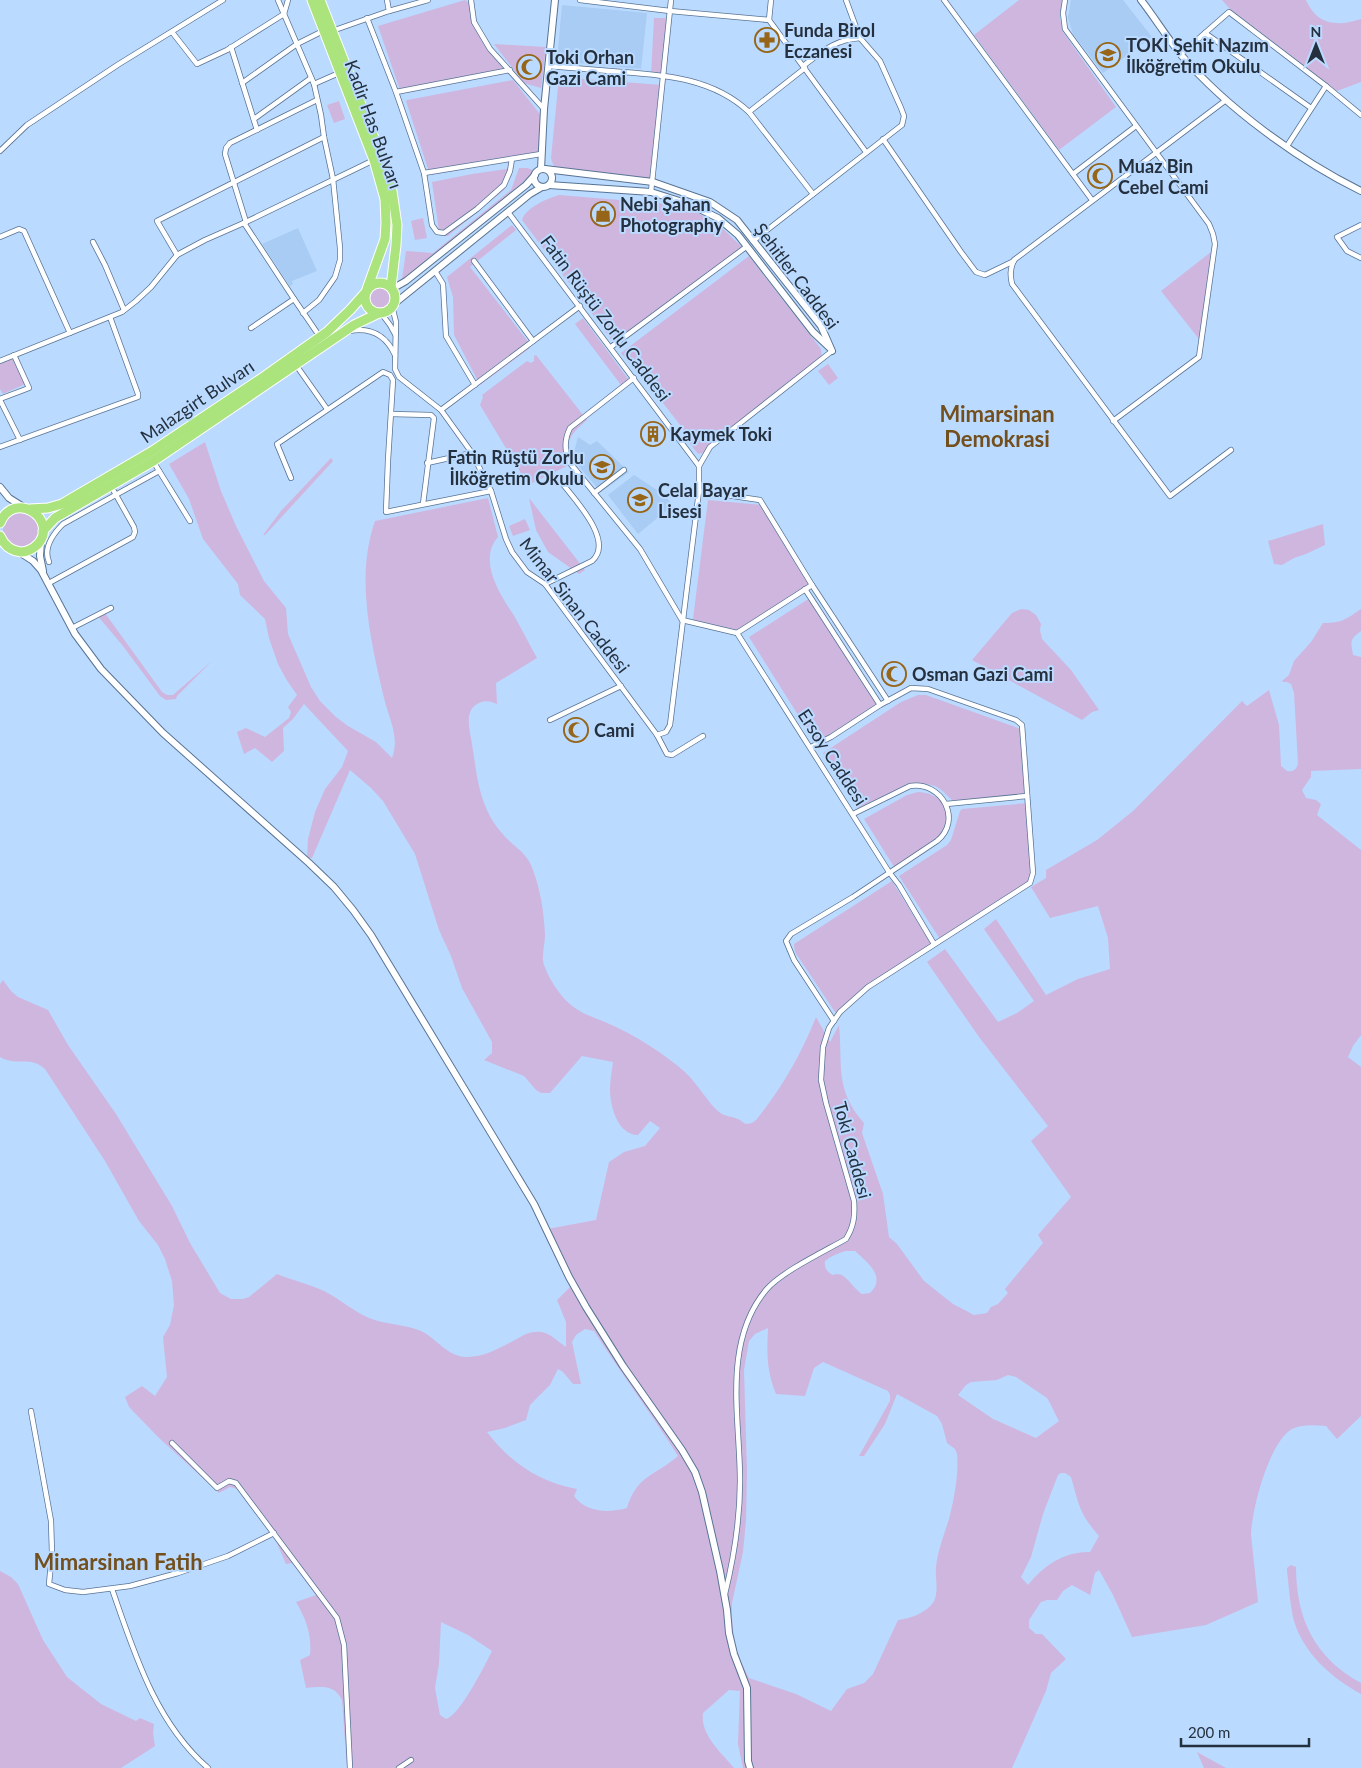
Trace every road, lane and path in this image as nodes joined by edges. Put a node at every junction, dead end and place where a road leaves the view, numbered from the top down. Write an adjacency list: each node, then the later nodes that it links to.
1 (223, 0): 24 (street)
2 (278, 0): 20 (street)
3 (288, 0): 20 (street)
4 (312, 0): 23 (highway, Kadir Has Bulvarı)
5 (320, 0): 23 (highway, Kadir Has Bulvarı)
6 (387, 0): 18 (street)
7 (428, 0): 17 (street)
8 (471, 0): 32 (street)
9 (555, 0): 30 (street)
10 (580, 0): 19 (street)
11 (671, 0): 19 (street)
12 (771, 0): 22 (street)
13 (846, 0): 26 (street)
14 (944, 0): 60 (street)
15 (1064, 0): 47 (street)
16 (1141, 0): 29 (street)
17 (407, 3): 18 (street)
18 (389, 11): 21 (street)
19 (670, 11): 22 (street); 34 (street)
20 (284, 14): 27 (street); 28 (street)
21 (367, 18): 23 (street); 39 (street)
22 (769, 20): 31 (street)
23 (328, 31): 27 (street); 33 (highway, Kadir Has Bulvarı); 82 (highway, Kadir Has Bulvarı)
24 (172, 32): 28 (street); 52 (street)
25 (1205, 32): 29 (street); 38 (street); 42 (street)
26 (860, 38): 31 (street); 50 (street)
27 (297, 44): 35 (street); 36 (street)
28 (231, 47): 36 (street)
29 (1181, 54): 41 (street)
30 (548, 66): 34 (street); 43 (street)
31 (804, 67): 44 (street); 53 (street)
32 (510, 70): 39 (street); 43 (street)
33 (339, 73): 37 (street); 57 (highway, Kadir Has Bulvarı)
34 (664, 75): 44 (street); 64 (street)
35 (311, 78): 37 (street); 46 (street)
36 (242, 83): 46 (street)
37 (314, 84): 40 (street)
38 (1326, 86): 42 (street); 45 (street)
39 (396, 92): 59 (street)
40 (318, 100): 48 (street); 49 (street)
41 (1226, 100): 51 (street); 54 (street)
42 (1311, 108): 51 (street)
43 (544, 109): 55 (street)
44 (748, 112): 68 (street)
45 (1361, 115)
46 (254, 120): 48 (street)
47 (1136, 126): 54 (street); 60 (street)
48 (257, 130): 63 (street)
49 (324, 137): 62 (street); 63 (street)
50 (883, 139): 53 (street); 79 (street)
51 (1287, 146): 66 (street)
52 (0, 151)
53 (866, 152): 68 (street)
54 (1156, 153): 69 (street); 111 (street)
55 (541, 154): 56 (street); 58 (street)
56 (512, 159): 59 (street); 59 (street)
57 (374, 160): 62 (street); 83 (highway, Kadir Has Bulvarı)
58 (543, 169): 61 (street); 64 (street, Şehitler Caddesi); 65 (street)
59 (424, 173)
60 (1073, 174): 69 (street)
61 (535, 175): 65 (street); 82 (street)
62 (333, 179): 71 (street); 88 (street)
63 (233, 182): 71 (street); 77 (street)
64 (653, 182): 67 (street); 74 (street, Şehitler Caddesi)
65 (545, 186): 67 (street, Şehitler Caddesi); 70 (street)
66 (1361, 191)
67 (651, 192): 76 (street, Şehitler Caddesi)
68 (813, 194): 74 (street)
69 (1092, 200): 79 (street)
70 (508, 212): 81 (street); 86 (street, Fatin Rüştü Zorlu Caddesi)
71 (245, 222): 77 (street); 84 (street)
72 (1361, 225): 78 (street)
73 (0, 237): 92 (street)
74 (753, 241): 98 (street, Şehitler Caddesi)
75 (93, 242): 87 (street)
76 (746, 247): 97 (street); 98 (street, Şehitler Caddesi)
77 (176, 256): 87 (street)
78 (1361, 258)
79 (1014, 260): 111 (street)
80 (474, 261): 96 (street)
81 (435, 271): 85 (street); 106 (street)
82 (392, 288): 83 (highway); 85 (highway)
83 (367, 290): 89 (highway); 94 (highway, Malazgirt Bulvarı)
84 (294, 299): 88 (street); 91 (street)
85 (393, 305): 89 (highway); 95 (street)
86 (580, 306): 96 (street); 97 (street, Fatin Rüştü Zorlu Caddesi)
87 (124, 310): 90 (street)
88 (303, 313): 94 (street)
89 (380, 313): 93 (highway, Malazgirt Bulvarı); 95 (street)
90 (110, 317): 92 (street); 112 (street)
91 (252, 328)
92 (70, 333): 99 (street)
93 (340, 334): 100 (street); 102 (highway, Malazgirt Bulvarı)
94 (320, 337): 130 (highway, Malazgirt Bulvarı)
95 (396, 338): 100 (street)
96 (533, 341): 106 (street)
97 (611, 347): 105 (street, Fatin Rüştü Zorlu Caddesi)
98 (832, 351): 118 (street)
99 (14, 355): 101 (street); 107 (street)
100 (395, 357): 103 (street)
101 (0, 360)
102 (296, 365): 108 (street); 116 (highway, Malazgirt Bulvarı)
103 (397, 372): 104 (street); 109 (street, Mimar Sinan Caddesi)
104 (390, 375): 108 (street); 110 (street)
105 (634, 378): 118 (street, Fatin Rüştü Zorlu Caddesi); 127 (street)
106 (475, 385): 109 (street)
107 (0, 400): 112 (street)
108 (327, 409): 121 (street)
109 (441, 410): 115 (street, Mimar Sinan Caddesi)
110 (391, 414): 117 (street); 129 (street)
111 (1113, 421): 114 (street)
112 (20, 440): 113 (street)
113 (0, 447)
114 (1231, 450)
115 (472, 453): 117 (street); 125 (street, Mimar Sinan Caddesi)
116 (153, 461): 120 (street); 123 (highway, Malazgirt Bulvarı)
117 (427, 463): 129 (street)
118 (699, 466): 126 (street)
119 (624, 470): 127 (street)
120 (158, 471): 128 (street); 132 (street)
121 (291, 478)
122 (562, 483): 140 (street)
123 (111, 486): 128 (street); 133 (highway, Malazgirt Bulvarı)
124 (0, 487): 130 (street)
125 (491, 491): 129 (street); 140 (street, Mimar Sinan Caddesi)
126 (699, 491): 141 (street); 144 (street)
127 (594, 493): 144 (street)
128 (116, 494): 137 (street); 139 (street)
129 (423, 504)
130 (28, 509): 131 (highway, Malazgirt Bulvarı); 133 (highway)
131 (0, 519)
132 (190, 521)
133 (42, 535): 135 (highway, Malazgirt Bulvarı); 138 (street)
134 (0, 536): 135 (highway)
135 (18, 551): 136 (highway); 138 (street)
136 (0, 554)
137 (49, 562)
138 (44, 575): 139 (street)
139 (49, 583): 145 (street)
140 (545, 584): 147 (street, Mimar Sinan Caddesi)
141 (812, 585): 142 (street); 148 (street)
142 (805, 589): 146 (street); 149 (street)
143 (111, 608): 145 (street)
144 (682, 620): 146 (street); 151 (street)
145 (72, 628): 164 (street)
146 (737, 633): 153 (street, Ersoy Caddesi)
147 (621, 686): 150 (street); 151 (street, Mimar Sinan Caddesi)
148 (888, 701): 149 (street); 154 (street)
149 (880, 705): 153 (street)
150 (550, 720)
151 (658, 735): 152 (street, Mimar Sinan Caddesi)
152 (703, 736)
153 (811, 747): 156 (street, Ersoy Caddesi)
154 (1027, 796): 155 (street); 158 (street, Toki Caddesi)
155 (946, 804): 156 (street); 157 (street)
156 (853, 814): 157 (street, Ersoy Caddesi)
157 (889, 872): 158 (street, Ersoy Caddesi); 159 (street)
158 (934, 944): 159 (street, Toki Caddesi)
159 (834, 1021): 164 (street, Toki Caddesi)
160 (31, 1411): 163 (street)
161 (172, 1443): 162 (street)
162 (274, 1533): 163 (street); 167 (street)
163 (112, 1588): 166 (street)
164 (725, 1596): 169 (street)
165 (411, 1760): 168 (street)
166 (208, 1768)
167 (350, 1768)
168 (399, 1768)
169 (750, 1768)

